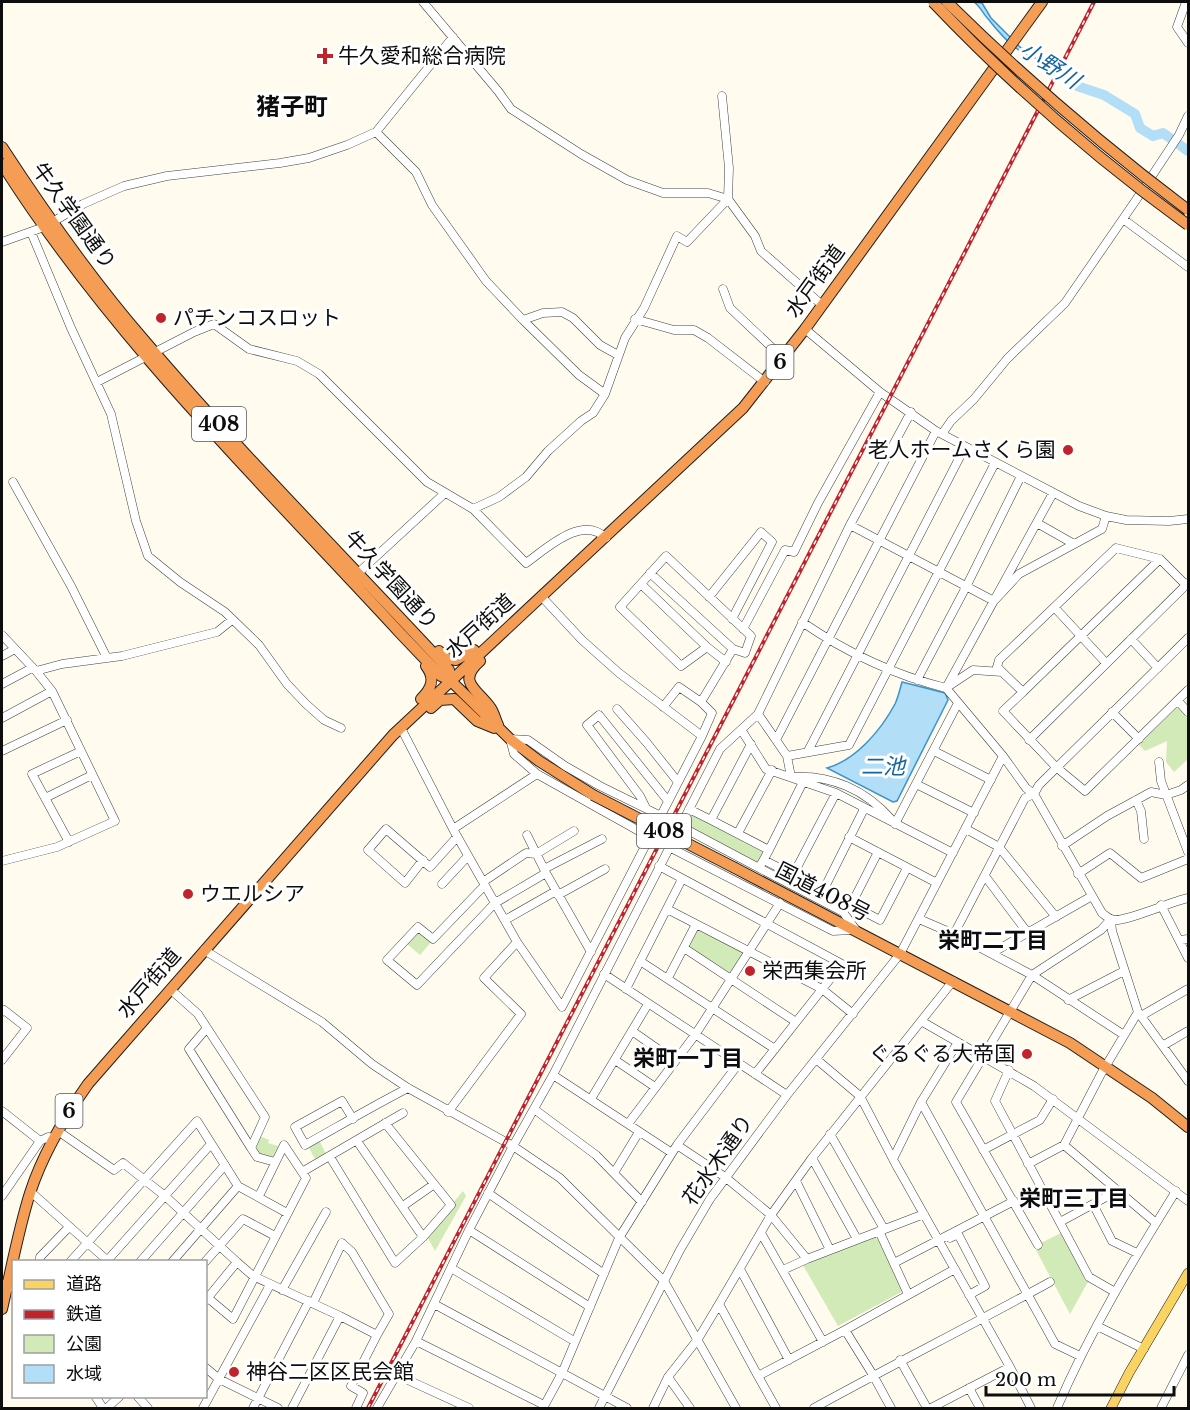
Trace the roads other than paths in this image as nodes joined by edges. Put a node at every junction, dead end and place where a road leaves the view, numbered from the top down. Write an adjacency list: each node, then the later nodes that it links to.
1 (423, 2): 6 (street)
2 (933, 2): 17 (highway, bridge)
3 (947, 2): 14 (highway, bridge)
4 (1042, 2): 22 (highway, 水戸街道 / 6)
5 (1186, 2): 7 (street)
6 (453, 37): 10 (street); 13 (street)
7 (1188, 43)
8 (722, 96): 13 (street)
9 (1188, 116): 15 (street)
10 (376, 132): 16 (street); 24 (street)
11 (2, 147): 16 (highway, 牛久学園通り / 408)
12 (2, 164): 16 (highway, 牛久学園通り / 408)
13 (728, 200): 22 (street); 23 (street)
14 (1188, 210)
15 (1123, 219): 20 (street); 34 (street)
16 (48, 225): 18 (street); 26 (highway, 牛久学園通り / 408)
17 (1188, 225)
18 (31, 232): 19 (street); 29 (street)
19 (2, 242)
20 (1188, 267)
21 (723, 290): 28 (street)
22 (822, 305): 25 (highway, 水戸街道 / 6)
23 (635, 319): 27 (street); 30 (street)
24 (523, 320): 27 (street); 32 (street)
25 (805, 329): 28 (highway, 水戸街道 / 6); 31 (street)
26 (151, 355): 29 (street); 39 (street); 53 (highway, 牛久学園通り / 408)
27 (618, 355): 32 (street)
28 (783, 358): 30 (highway, 水戸街道 / 6)
29 (97, 382): 62 (street)
30 (765, 382): 46 (highway, 水戸街道 / 6)
31 (880, 392): 33 (street); 65 (street)
32 (605, 394): 41 (street)
33 (911, 412): 34 (street); 45 (street)
34 (939, 433): 35 (street); 47 (street)
35 (965, 447): 36 (street); 49 (street)
36 (995, 463): 37 (street); 51 (street)
37 (1021, 476): 40 (street); 56 (street)
38 (13, 482): 78 (street)
39 (445, 493): 41 (street); 53 (street)
40 (1053, 493): 42 (street); 44 (street)
41 (473, 509): 46 (street)
42 (1106, 516): 43 (street); 48 (street)
43 (1188, 519)
44 (1037, 523): 48 (street); 59 (street)
45 (850, 525): 47 (street); 63 (street)
46 (606, 538): 57 (highway, 水戸街道 / 6)
47 (880, 541): 49 (street); 71 (street)
48 (1074, 544): 59 (street)
49 (909, 556): 51 (street); 77 (street)
50 (1161, 559): 55 (street); 60 (street); 68 (street)
51 (938, 572): 56 (street); 82 (street)
52 (650, 573): 54 (street); 58 (street); 75 (street)
53 (355, 576): 66 (highway, 牛久学園通り / 408)
54 (641, 584): 73 (street); 73 (street)
55 (1187, 584): 70 (street)
56 (966, 587): 59 (street); 86 (street)
57 (541, 596): 64 (highway, 水戸街道 / 6); 95 (street)
58 (709, 597): 61 (street); 61 (street)
59 (994, 601): 88 (street)
60 (1054, 608): 68 (street); 84 (street)
61 (732, 619): 65 (street)
62 (232, 620): 78 (street); 103 (street)
63 (802, 622): 71 (street); 99 (street)
64 (506, 629): 66 (highway); 72 (highway, 水戸街道 / 6)
65 (743, 629): 75 (street)
66 (405, 630): 85 (highway, 牛久学園通り / 408); 102 (highway)
67 (2, 635): 74 (street)
68 (1080, 635): 80 (street); 91 (street)
69 (1188, 638): 81 (street)
70 (1131, 639): 80 (street); 81 (street)
71 (829, 640): 77 (street); 109 (street)
72 (492, 642): 85 (highway, 水戸街道 / 6); 104 (highway)
73 (707, 647): 79 (street)
74 (15, 649): 76 (street); 83 (street)
75 (733, 650): 79 (street)
76 (2, 656)
77 (858, 656): 82 (street); 114 (street)
78 (107, 658): 83 (street)
79 (726, 662): 93 (street)
80 (1106, 663): 110 (street)
81 (1158, 668): 97 (street)
82 (887, 669): 86 (street); 114 (street)
83 (34, 670): 87 (street); 90 (street)
84 (1002, 672): 88 (street); 91 (street)
85 (450, 680): 102 (highway, 水戸街道 / 6); 104 (highway, 国道408号 / 408)
86 (917, 680): 88 (street)
87 (2, 684)
88 (946, 688): 94 (street)
89 (1188, 690): 92 (street)
90 (52, 691): 100 (street); 101 (street)
91 (1023, 692): 110 (street)
92 (1178, 700): 98 (street); 108 (street)
93 (701, 702): 95 (street); 106 (street)
94 (958, 703): 115 (street); 117 (street)
95 (663, 707): 106 (street)
96 (617, 710): 125 (street)
97 (1112, 712): 108 (street); 119 (street)
98 (1188, 712)
99 (758, 714): 105 (street); 109 (street)
100 (2, 718)
101 (66, 720): 112 (street); 113 (street)
102 (405, 723): 104 (highway); 145 (street); 201 (highway, 水戸街道 / 6)
103 (341, 728)
104 (500, 730): 107 (highway, 国道408号 / 408)
105 (742, 731): 111 (street); 136 (street)
106 (702, 736): 125 (street)
107 (510, 739): 121 (street); 135 (street); 194 (highway, 国道408号 / 408, bridge)
108 (1139, 739): 119 (street)
109 (776, 740): 116 (street)
110 (1029, 740): 119 (street)
111 (751, 744): 120 (street); 140 (street)
112 (2, 751)
113 (81, 751): 122 (street); 132 (street)
114 (808, 751): 116 (street)
115 (934, 751): 124 (street); 127 (street)
116 (787, 756): 123 (street)
117 (1003, 756): 124 (street, 花水木通り); 130 (street)
118 (1159, 762): 131 (street)
119 (1056, 767): 130 (street)
120 (772, 770): 123 (street); 146 (street)
121 (537, 774): 145 (street); 155 (street)
122 (92, 775): 132 (street); 151 (street)
123 (790, 777): 126 (street); 141 (street)
124 (991, 780): 138 (street, 花水木通り)
125 (678, 782): 134 (street)
126 (803, 782): 129 (street); 156 (street)
127 (916, 784): 138 (street); 141 (street)
128 (1188, 785): 131 (street)
129 (836, 793): 137 (street); 172 (street)
130 (1034, 794): 152 (street); 154 (street)
131 (1166, 795): 133 (street); 159 (street)
132 (45, 798): 151 (street)
133 (1136, 800): 150 (street); 152 (street)
134 (668, 801): 135 (street); 139 (street)
135 (646, 808): 139 (street)
136 (689, 809): 140 (street); 142 (street)
137 (864, 809): 141 (street); 148 (street)
138 (974, 813): 143 (street, 花水木通り)
139 (661, 816): 155 (street)
140 (711, 820): 146 (street)
141 (895, 824): 158 (street)
142 (680, 826): 153 (street); 167 (street)
143 (966, 829): 154 (street); 158 (street, 花水木通り)
144 (574, 831): 160 (street)
145 (455, 833): 161 (street); 163 (street)
146 (738, 833): 156 (street)
147 (527, 835): 160 (street)
148 (849, 837): 157 (street); 178 (street)
149 (602, 839): 170 (street)
150 (1144, 839)
151 (69, 842): 165 (street)
152 (1062, 846): 171 (street)
153 (669, 847): 166 (street); 184 (street)
154 (999, 847): 173 (street); 188 (street)
155 (645, 849): 203 (street)
156 (769, 850): 164 (street)
157 (878, 852): 168 (street); 185 (street)
158 (953, 852): 176 (street, 花水木通り)
159 (1188, 852)
160 (536, 854): 170 (street); 175 (street)
161 (468, 856): 175 (street); 177 (street)
162 (1188, 859): 171 (street)
163 (423, 860): 163 (street)
164 (764, 860): 167 (street); 172 (street)
165 (2, 861)
166 (659, 866): 174 (street); 209 (street)
167 (759, 868): 181 (street)
168 (907, 868): 176 (street); 185 (street)
169 (605, 869): 179 (street)
170 (545, 871): 179 (street); 183 (street)
171 (1078, 874): 180 (street)
172 (794, 875): 178 (street)
173 (985, 876): 195 (street); 196 (street)
174 (682, 879): 187 (street); 192 (street)
175 (484, 883): 183 (street); 183 (street)
176 (937, 883): 189 (street, 花水木通り)
177 (442, 884)
178 (823, 891): 181 (street); 185 (street)
179 (557, 893): 190 (street); 203 (street)
180 (1092, 896): 188 (street); 191 (street)
181 (818, 898): 194 (street)
182 (1188, 898): 186 (street)
183 (495, 903): 190 (street)
184 (780, 903): 192 (street); 194 (street)
185 (851, 905)
186 (1161, 905): 191 (street); 198 (street)
187 (667, 909): 193 (street); 207 (street)
188 (1056, 917): 195 (street)
189 (919, 919): 196 (street); 205 (street, 花水木通り)
190 (505, 920): 199 (street)
191 (1111, 920): 208 (street); 210 (street)
192 (767, 923): 202 (street); 216 (street)
193 (696, 924): 200 (street); 202 (street)
194 (856, 930): 205 (highway, 国道408号 / 408)
195 (1027, 932): 204 (street)
196 (954, 934): 204 (street)
197 (1188, 939): 198 (street)
198 (1179, 940): 206 (street)
199 (516, 942): 203 (street); 255 (street)
200 (684, 948): 211 (street); 212 (street)
201 (204, 950): 214 (highway, 水戸街道 / 6); 247 (street)
202 (748, 951): 212 (street); 216 (street)
203 (591, 952)
204 (992, 953): 210 (street)
205 (900, 954): 213 (highway, 国道408号 / 408); 223 (street, 花水木通り)
206 (1188, 958)
207 (640, 960): 211 (street); 215 (street)
208 (1124, 971): 218 (street); 224 (street)
209 (604, 974): 215 (street); 244 (street)
210 (1032, 975): 218 (street); 221 (street)
211 (668, 978): 220 (street)
212 (730, 979): 220 (street); 226 (street)
213 (953, 981): 221 (highway, 国道408号 / 408); 225 (street)
214 (170, 989): 227 (street); 263 (highway, 水戸街道 / 6)
215 (626, 989): 219 (street)
216 (822, 989): 223 (street); 226 (street)
217 (1188, 989): 224 (street)
218 (1068, 1000): 231 (street)
219 (648, 1004): 228 (street); 230 (street)
220 (712, 1006): 230 (street); 234 (street)
221 (1011, 1011): 235 (street); 241 (highway, 国道408号 / 408)
222 (2, 1012): 237 (street)
223 (853, 1014): 236 (street, 花水木通り)
224 (1140, 1014): 231 (street); 233 (street)
225 (921, 1021): 232 (street); 249 (street)
226 (796, 1022): 234 (street)
227 (207, 1028): 272 (street); 272 (street)
228 (632, 1031): 238 (street); 239 (street)
229 (1188, 1032): 233 (street)
230 (695, 1035): 239 (street); 240 (street)
231 (1124, 1035): 241 (street)
232 (958, 1042): 235 (street); 252 (street)
233 (1164, 1045): 245 (street)
234 (775, 1049): 243 (street)
235 (985, 1056): 242 (street); 273 (street)
236 (816, 1059): 248 (street, 花水木通り); 249 (street)
237 (2, 1060)
238 (615, 1060): 246 (street); 250 (street)
239 (675, 1061): 246 (street)
240 (739, 1063): 243 (street); 269 (street)
241 (1106, 1065): 257 (street); 261 (highway, 国道408号 / 408)
242 (1009, 1070): 251 (street); 265 (street)
243 (755, 1074): 248 (street)
244 (554, 1075): 250 (street); 253 (street)
245 (1187, 1077)
246 (655, 1087): 260 (street)
247 (408, 1088): 255 (street); 258 (street)
248 (787, 1095): 283 (street, 花水木通り)
249 (860, 1096): 264 (street); 277 (street)
250 (591, 1099): 260 (street)
251 (1053, 1099): 257 (street); 265 (street)
252 (921, 1102): 277 (street); 305 (street)
253 (534, 1109): 271 (street); 282 (street)
254 (2, 1111): 266 (street)
255 (448, 1112): 271 (street)
256 (403, 1113): 259 (street)
257 (1077, 1116): 270 (street); 289 (street)
258 (353, 1119): 258 (street)
259 (386, 1123): 267 (street); 286 (street)
260 (628, 1124): 262 (street)
261 (1188, 1126)
262 (639, 1132): 274 (street); 282 (street)
263 (56, 1134): 266 (street); 284 (street); 290 (highway, 水戸街道 / 6)
264 (830, 1134): 276 (street); 311 (street)
265 (1012, 1134): 273 (street); 279 (street)
266 (40, 1141): 292 (street)
267 (357, 1141): 275 (street); 299 (street)
268 (211, 1144): 280 (street); 284 (street); 293 (street)
269 (677, 1145): 274 (street); 283 (street)
270 (1064, 1145): 279 (street); 288 (street)
271 (513, 1146): 291 (street); 315 (street)
272 (251, 1148): 278 (street)
273 (983, 1150): 295 (street)
274 (672, 1153): 297 (street)
275 (330, 1157): 281 (street); 314 (street)
276 (812, 1158): 285 (street); 316 (street)
277 (893, 1159): 303 (street)
278 (275, 1162): 281 (street); 294 (street)
279 (1028, 1164): 306 (street)
280 (225, 1165): 287 (street); 302 (street)
281 (302, 1173): 301 (street)
282 (614, 1173): 297 (street)
283 (724, 1177): 304 (street); 342 (street, 花水木通り)
284 (144, 1180): 293 (street); 318 (street)
285 (796, 1181): 304 (street); 321 (street)
286 (433, 1185): 299 (street); 314 (street)
287 (238, 1186): 294 (street); 309 (street)
288 (1119, 1190): 298 (street); 307 (street)
289 (1176, 1191): 296 (street); 307 (street)
290 (31, 1192): 308 (street); 324 (highway, 水戸街道 / 6)
291 (488, 1193): 310 (street); 340 (street)
292 (2, 1196)
293 (165, 1196): 302 (street); 328 (street)
294 (259, 1196): 301 (street)
295 (1014, 1201): 305 (street); 319 (street)
296 (1188, 1201)
297 (642, 1202): 315 (street)
298 (1093, 1204): 306 (street); 322 (street)
299 (403, 1206): 314 (street)
300 (326, 1212): 346 (street)
301 (287, 1213): 313 (street)
302 (182, 1214): 309 (street); 329 (street)
303 (924, 1214): 311 (street); 317 (street)
304 (771, 1215): 312 (street); 323 (street)
305 (986, 1217): 317 (street); 350 (street)
306 (1060, 1222): 347 (street)
307 (1156, 1223): 322 (street)
308 (69, 1227): 318 (street); 325 (street)
309 (201, 1230): 320 (street); 330 (street)
310 (470, 1230): 335 (street); 355 (street)
311 (881, 1230): 316 (street); 333 (street)
312 (761, 1233): 336 (street); 338 (street)
313 (275, 1236): 320 (street); 341 (street)
314 (423, 1237)
315 (619, 1238): 340 (street); 342 (street)
316 (857, 1239): 321 (street)
317 (939, 1241): 333 (street); 337 (street); 349 (street)
318 (88, 1243): 326 (street); 327 (street)
319 (1038, 1245)
320 (219, 1246): 331 (street); 332 (street)
321 (831, 1250): 323 (street)
322 (1137, 1253): 347 (street)
323 (807, 1259): 338 (street)
324 (14, 1260)
325 (40, 1260)
326 (72, 1260)
327 (106, 1260)
328 (108, 1260)
329 (142, 1260)
330 (174, 1260)
331 (207, 1260)
332 (237, 1262): 341 (street); 351 (street)
333 (894, 1263): 348 (street)
334 (12, 1266): 345 (highway, 水戸街道 / 6)
335 (451, 1268): 353 (street); 364 (street)
336 (740, 1269): 354 (street); 369 (street)
337 (956, 1269): 348 (street); 349 (street)
338 (783, 1270): 365 (street)
339 (1188, 1273): 366 (main road)
340 (604, 1274): 355 (street)
341 (253, 1276): 344 (street); 351 (street)
342 (664, 1281): 362 (street); 380 (street, 花水木通り)
343 (1050, 1282): 350 (street)
344 (270, 1285): 346 (street); 378 (street)
345 (7, 1286): 356 (highway, 水戸街道 / 6)
346 (282, 1290): 352 (street)
347 (1115, 1292): 359 (street)
348 (908, 1294): 360 (street)
349 (969, 1295): 358 (street)
350 (1027, 1295): 358 (street); 368 (street)
351 (207, 1299)
352 (311, 1302): 357 (street); 361 (street); 382 (street)
353 (434, 1304): 363 (street); 373 (street)
354 (719, 1304): 362 (street); 376 (street)
355 (590, 1307): 364 (street)
356 (2, 1309)
357 (340, 1316): 361 (street); 388 (street)
358 (982, 1319): 370 (street); 371 (street)
359 (1097, 1326): 366 (street); 368 (street)
360 (845, 1330): 365 (street); 375 (street)
361 (377, 1335): 389 (street)
362 (698, 1339): 377 (street); 396 (street)
363 (416, 1341): 374 (street); 383 (street)
364 (574, 1341): 373 (street)
365 (823, 1342): 369 (street)
366 (1144, 1349): 404 (main road)
367 (1188, 1355): 405 (street)
368 (1080, 1356): 403 (street)
369 (789, 1360): 376 (street)
370 (900, 1360): 375 (street); 400 (street)
371 (1010, 1367): 379 (street); 402 (street)
372 (207, 1369): 378 (street)
373 (562, 1373): 380 (street); 383 (street)
374 (397, 1375): 390 (street); 391 (street)
375 (873, 1375): 398 (street); 399 (street)
376 (758, 1376): 397 (street)
377 (668, 1377): 394 (street); 395 (street)
378 (219, 1379): 382 (street); 385 (street)
379 (969, 1388): 400 (street); 401 (street)
380 (605, 1397): 392 (street, 花水木通り); 393 (street)
381 (118, 1398): 384 (street)
382 (259, 1398): 386 (street); 387 (street)
383 (544, 1407)
384 (105, 1408)
385 (203, 1408)
386 (253, 1408)
387 (278, 1408)
388 (292, 1408)
389 (356, 1408)
390 (377, 1408)
391 (469, 1408)
392 (599, 1408)
393 (627, 1408)
394 (652, 1408)
395 (690, 1408)
396 (736, 1408)
397 (776, 1408)
398 (814, 1408)
399 (891, 1408)
400 (929, 1408)
401 (980, 1408)
402 (1031, 1408)
403 (1057, 1408)
404 (1111, 1408)
405 (1164, 1408)

